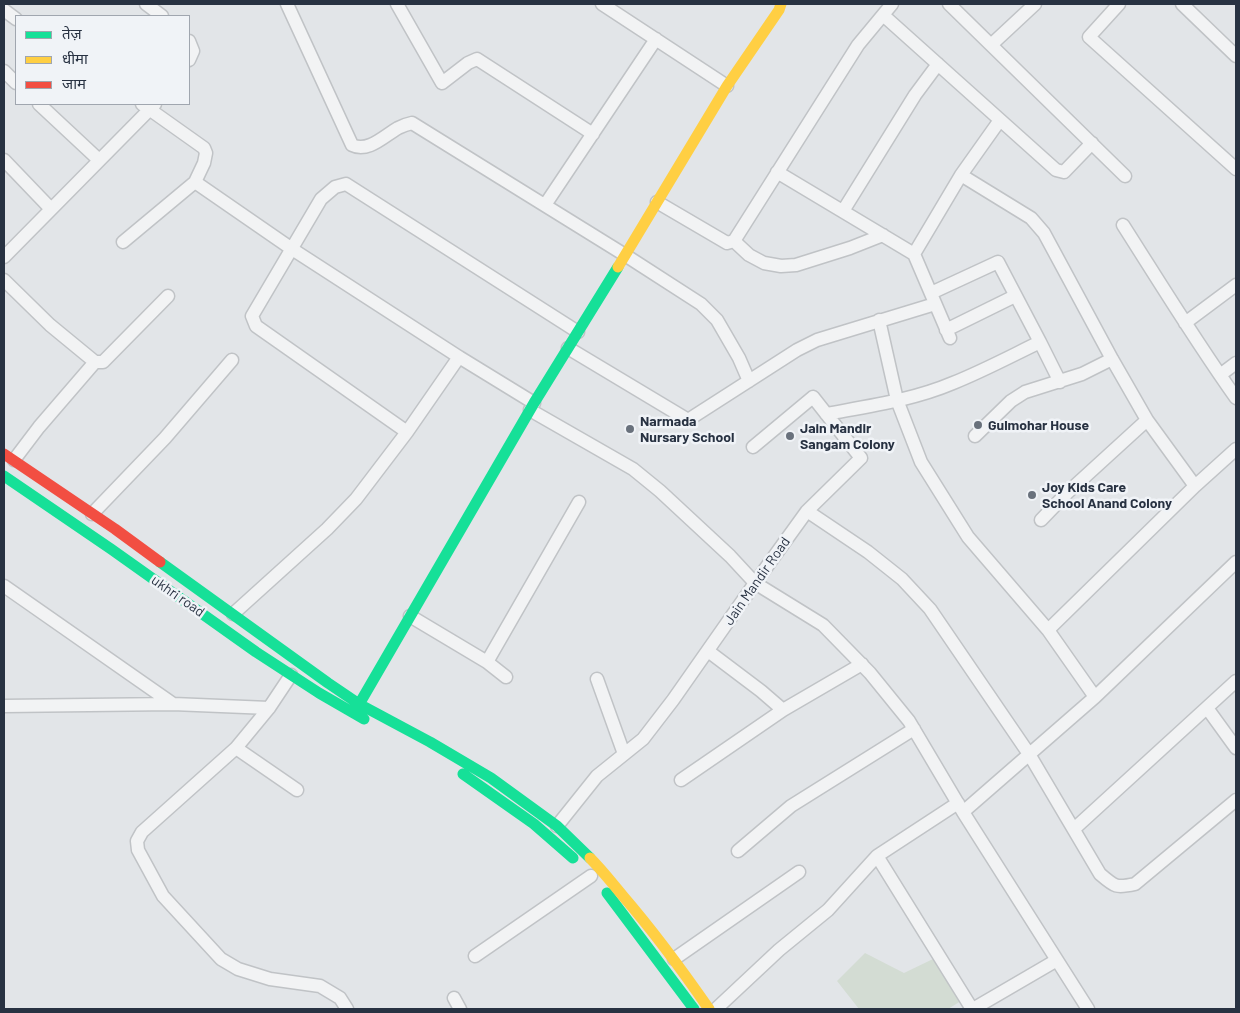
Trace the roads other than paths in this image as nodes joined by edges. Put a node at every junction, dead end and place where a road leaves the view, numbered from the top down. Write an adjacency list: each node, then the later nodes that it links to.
1 (146, 4): 12 (street)
2 (287, 4): 37 (street)
3 (397, 4): 27 (street)
4 (602, 4): 15 (street)
5 (781, 4): 23 (street)
6 (892, 4): 13 (street)
7 (949, 4): 17 (street)
8 (1035, 4): 17 (street)
9 (1119, 4): 31 (street)
10 (1182, 4): 18 (street)
11 (4, 10): 14 (street)
12 (161, 15)
13 (883, 15): 20 (street); 32 (street)
14 (15, 18)
15 (656, 39): 23 (street); 27 (street)
16 (190, 44): 19 (street)
17 (991, 45): 28 (street)
18 (1236, 56)
19 (190, 58)
20 (938, 64): 26 (street); 39 (street)
21 (4, 71): 22 (street)
22 (15, 82)
23 (728, 86): 36 (street)
24 (40, 105): 30 (street)
25 (149, 106): 30 (street); 35 (street)
26 (1000, 120): 28 (street); 33 (street)
27 (593, 134): 37 (street)
28 (1092, 143): 34 (street)
29 (4, 160): 38 (street)
30 (99, 160): 38 (street)
31 (1236, 168)
32 (777, 172): 39 (street); 42 (street)
33 (961, 175): 45 (street); 59 (street)
34 (1126, 176)
35 (196, 182): 43 (street); 44 (street)
36 (657, 202): 42 (street); 46 (street)
37 (545, 205): 46 (street)
38 (51, 209): 47 (street)
39 (843, 211): 41 (street)
40 (1123, 225): 54 (street)
41 (883, 235): 42 (street); 45 (street)
42 (734, 241)
43 (123, 242)
44 (292, 249): 55 (street); 58 (street); 71 (street)
45 (914, 254): 52 (street)
46 (625, 255): 55 (street); 64 (street)
47 (4, 257)
48 (4, 280): 61 (street)
49 (1236, 285): 54 (street)
50 (168, 296): 61 (street)
51 (1015, 296): 52 (street); 52 (street); 56 (street)
52 (933, 298): 53 (street)
53 (879, 320): 64 (street); 67 (street)
54 (1185, 323): 63 (street)
55 (578, 332): 57 (street)
56 (1040, 342): 65 (street); 67 (street)
57 (568, 348): 64 (street); 68 (street)
58 (459, 357): 68 (street); 71 (street)
59 (1112, 359): 65 (street); 70 (street)
60 (232, 360): 80 (street)
61 (96, 362): 75 (street)
62 (1236, 363): 63 (street)
63 (1220, 375): 66 (street)
64 (749, 381)
65 (1060, 382): 72 (street)
66 (1236, 398)
67 (897, 400): 69 (street); 87 (street)
68 (532, 407): 83 (street); 86 (street)
69 (826, 414): 73 (street, Jain Mandir Road); 79 (street, Jain Mandir Road)
70 (1147, 420): 77 (street); 81 (street)
71 (407, 432): 85 (street)
72 (975, 436)
73 (753, 447)
74 (1236, 449): 77 (street)
75 (9, 457): 80 (street)
76 (4, 476): 91 (street, ukhri road)
77 (1195, 486): 87 (street)
78 (579, 502): 89 (street)
79 (807, 512): 83 (street, Jain Mandir Road); 106 (street)
80 (92, 514): 85 (street)
81 (1041, 520)
82 (1236, 562): 95 (street)
83 (755, 583): 88 (street, Jain Mandir Road); 90 (street)
84 (4, 586): 96 (street)
85 (233, 614): 100 (street)
86 (410, 616): 89 (street); 100 (street)
87 (1048, 630): 95 (street)
88 (708, 651): 101 (street); 105 (street, Jain Mandir Road)
89 (487, 662): 92 (street)
90 (862, 664): 101 (street); 102 (street)
91 (292, 675): 98 (street); 100 (street, ukhri road)
92 (506, 677)
93 (597, 679): 105 (street)
94 (1236, 681): 99 (street)
95 (1095, 697): 106 (street)
96 (173, 704): 97 (street); 98 (street)
97 (4, 706)
98 (269, 708): 103 (street)
99 (1207, 708): 104 (street); 112 (street)
100 (356, 709): 111 (street); 115 (street)
101 (783, 710): 107 (street)
102 (914, 728): 110 (street); 113 (street)
103 (236, 748): 108 (street); 121 (street)
104 (1236, 748)
105 (624, 754): 111 (street, Jain Mandir Road)
106 (1029, 754): 110 (street); 112 (street)
107 (680, 780)
108 (297, 790)
109 (1236, 800): 112 (street)
110 (961, 807): 114 (street); 119 (street)
111 (558, 826): 118 (street)
112 (1074, 829)
113 (738, 851)
114 (877, 856): 125 (street); 126 (street)
115 (585, 870): 117 (street); 123 (street)
116 (799, 872): 118 (street)
117 (474, 956)
118 (674, 959): 124 (street)
119 (1058, 960): 126 (street); 127 (street)
120 (454, 998): 122 (street)
121 (347, 1009)
122 (460, 1009)
123 (694, 1009)
124 (709, 1009)
125 (716, 1009)
126 (972, 1009)
127 (1088, 1009)

